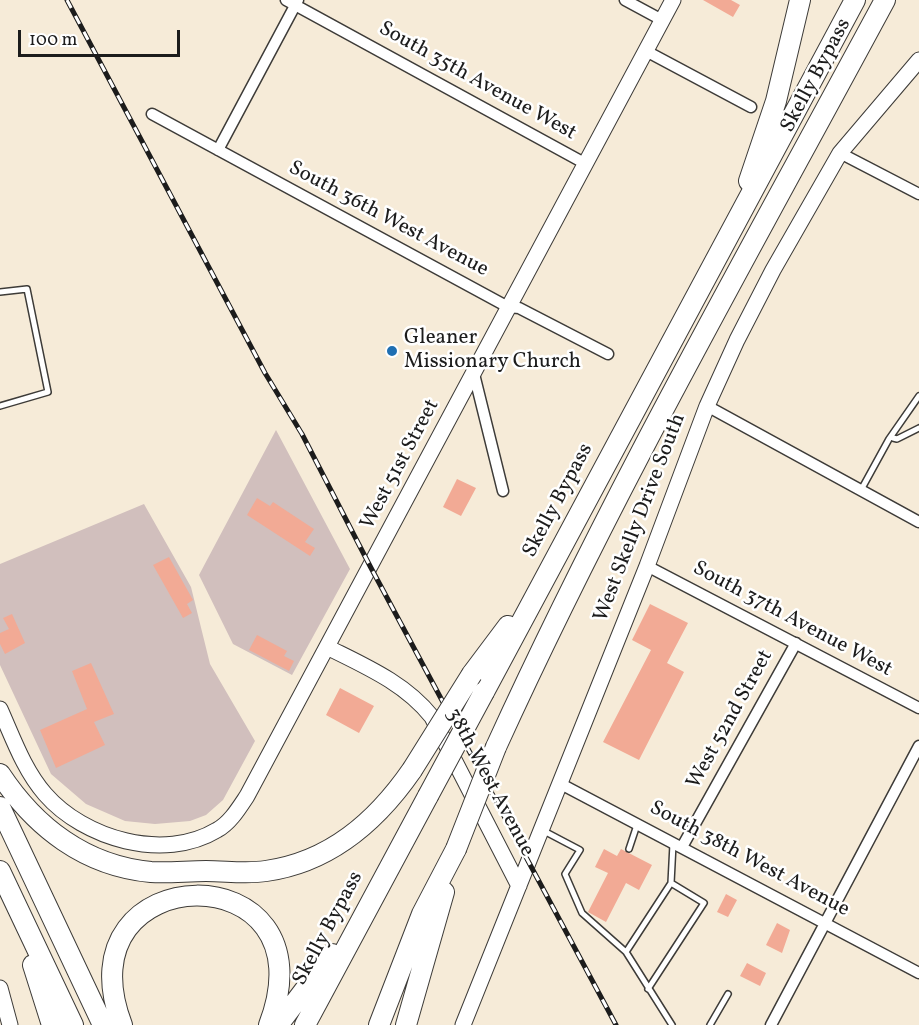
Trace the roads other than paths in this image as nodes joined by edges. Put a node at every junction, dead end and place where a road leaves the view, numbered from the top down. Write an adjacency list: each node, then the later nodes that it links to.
1 (626, 0): 7 (street)
2 (673, 0): 7 (street, West 51st Street)
3 (800, 0): 16 (highway)
4 (293, 2): 12 (street); 14 (street, South 35th Avenue West)
5 (854, 2): 16 (highway, Skelly Bypass)
6 (881, 8): 42 (highway, Skelly Bypass, bridge)
7 (662, 20): 8 (street, West 51st Street)
8 (646, 51): 10 (street); 14 (street, West 51st Street)
9 (919, 60): 13 (street, West Skelly Drive South)
10 (751, 107)
11 (152, 114): 12 (street, South 36th West Avenue)
12 (218, 150): 18 (street, South 36th West Avenue)
13 (840, 153): 15 (street); 23 (street, West Skelly Drive South)
14 (586, 164): 18 (street, West 51st Street)
15 (919, 194)
16 (736, 224): 30 (highway, Skelly Bypass)
17 (0, 292): 22 (lane)
18 (508, 307): 19 (street, South 36th West Avenue); 20 (street, West 51st Street)
19 (608, 354)
20 (474, 374): 27 (street); 32 (street, West 51st Street)
21 (919, 396): 25 (lane)
22 (0, 406)
23 (707, 406): 26 (street); 29 (street, West Skelly Drive South)
24 (919, 428): 25 (lane)
25 (893, 438): 26 (lane)
26 (861, 490): 28 (street)
27 (503, 491)
28 (919, 522)
29 (647, 566): 31 (street, South 37th Avenue West); 37 (street, West Skelly Drive South)
30 (549, 570): 36 (highway, bridge); 48 (highway, Skelly Bypass, bridge)
31 (796, 643): 33 (street, South 37th Avenue West); 41 (street, West 52nd Street)
32 (327, 647): 34 (street, West 51st Street); 46 (street, 38th West Avenue)
33 (919, 708)
34 (0, 709)
35 (919, 746): 49 (street)
36 (0, 774)
37 (559, 783): 39 (street, South 38th West Avenue); 40 (street, West Skelly Drive South)
38 (0, 807): 58 (highway)
39 (638, 823): 41 (street, South 38th West Avenue); 43 (lane)
40 (540, 830): 46 (street, West Skelly Drive South); 50 (lane)
41 (677, 845): 45 (lane); 49 (street, South 38th West Avenue)
42 (456, 849): 63 (highway); 64 (highway, Skelly Bypass)
43 (629, 849)
44 (0, 871): 47 (highway)
45 (671, 883): 50 (lane); 53 (lane)
46 (519, 886): 65 (street, West Skelly Drive South)
47 (9, 891): 56 (highway); 57 (highway)
48 (368, 906): 61 (highway); 62 (highway, Skelly Bypass)
49 (823, 923): 51 (street, South 38th West Avenue); 68 (street)
50 (627, 952): 53 (lane)
51 (919, 973)
52 (0, 988): 55 (street)
53 (648, 989): 66 (lane)
54 (728, 994): 67 (lane)
55 (10, 1025)
56 (52, 1025)
57 (73, 1025)
58 (104, 1025)
59 (122, 1025): 60 (highway)
60 (269, 1025)
61 (278, 1025)
62 (305, 1025)
63 (379, 1025)
64 (406, 1025)
65 (463, 1025)
66 (672, 1025)
67 (710, 1025)
68 (771, 1025)

